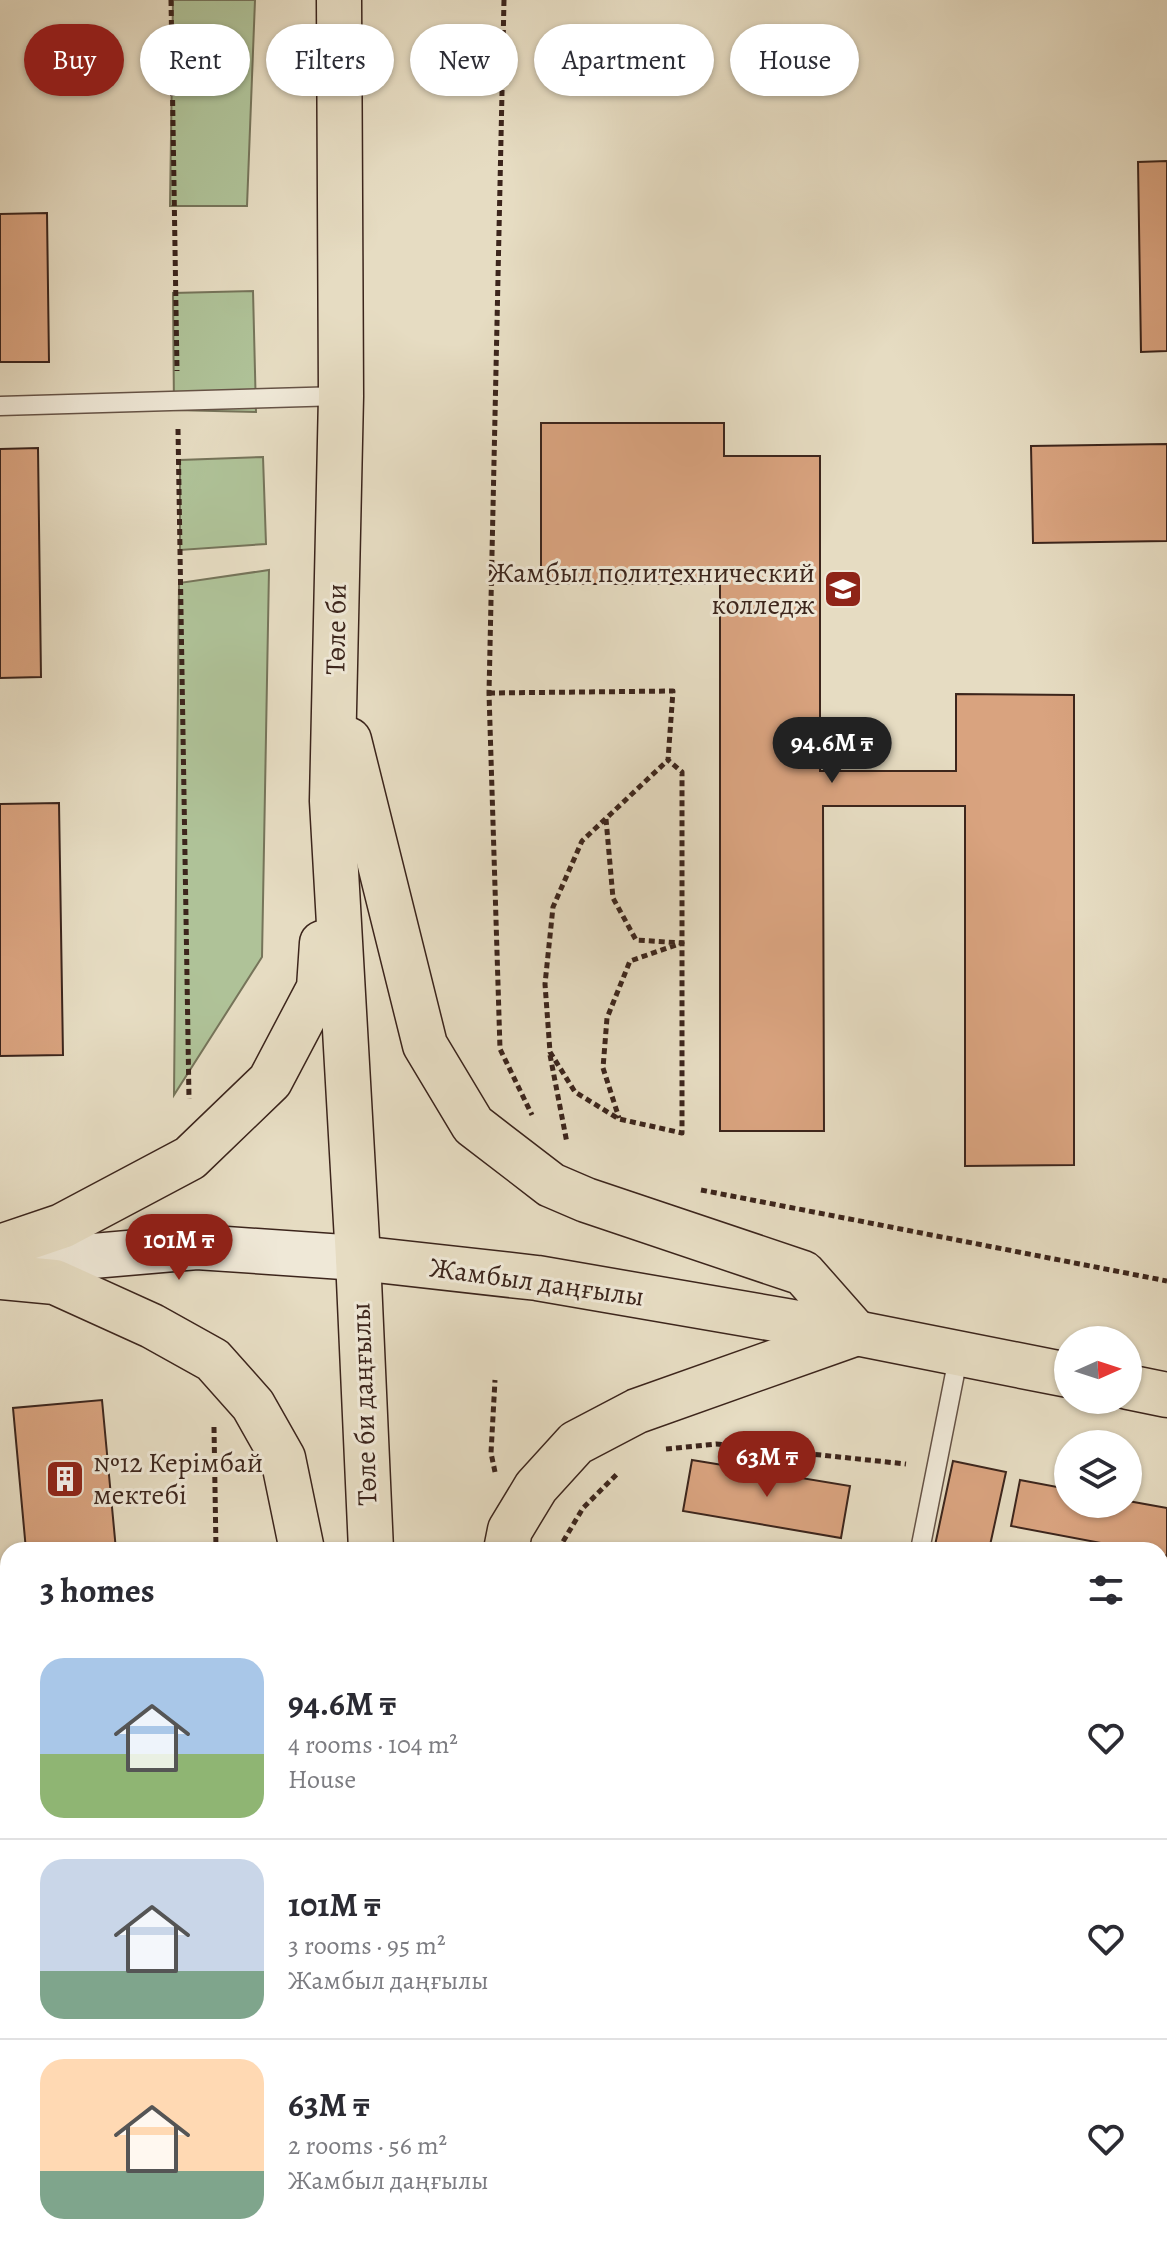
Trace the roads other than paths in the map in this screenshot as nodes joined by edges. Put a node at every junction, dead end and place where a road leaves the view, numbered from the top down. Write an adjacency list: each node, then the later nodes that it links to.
1 (339, 0): 2 (main road, Төле би)
2 (341, 396): 3 (lane); 4 (main road, Төле би)
3 (0, 406)
4 (335, 681): 5 (main road, Төле би); 10 (main road)
5 (332, 801): 6 (main road); 7 (main road, Төле би)
6 (0, 1247)
7 (358, 1258): 8 (main road, Жамбыл даңғылы); 10 (main road, Жамбыл даңғылы); 17 (main road, Төле би даңғылы)
8 (0, 1264)
9 (0, 1277): 16 (main road)
10 (856, 1333): 11 (main road, Жамбыл даңғылы); 15 (main road)
11 (959, 1353): 12 (main road, Жамбыл даңғылы); 18 (lane)
12 (1054, 1372)
13 (1142, 1390): 14 (main road)
14 (1167, 1395)
15 (508, 1540)
16 (300, 1542)
17 (371, 1542)
18 (922, 1542)

